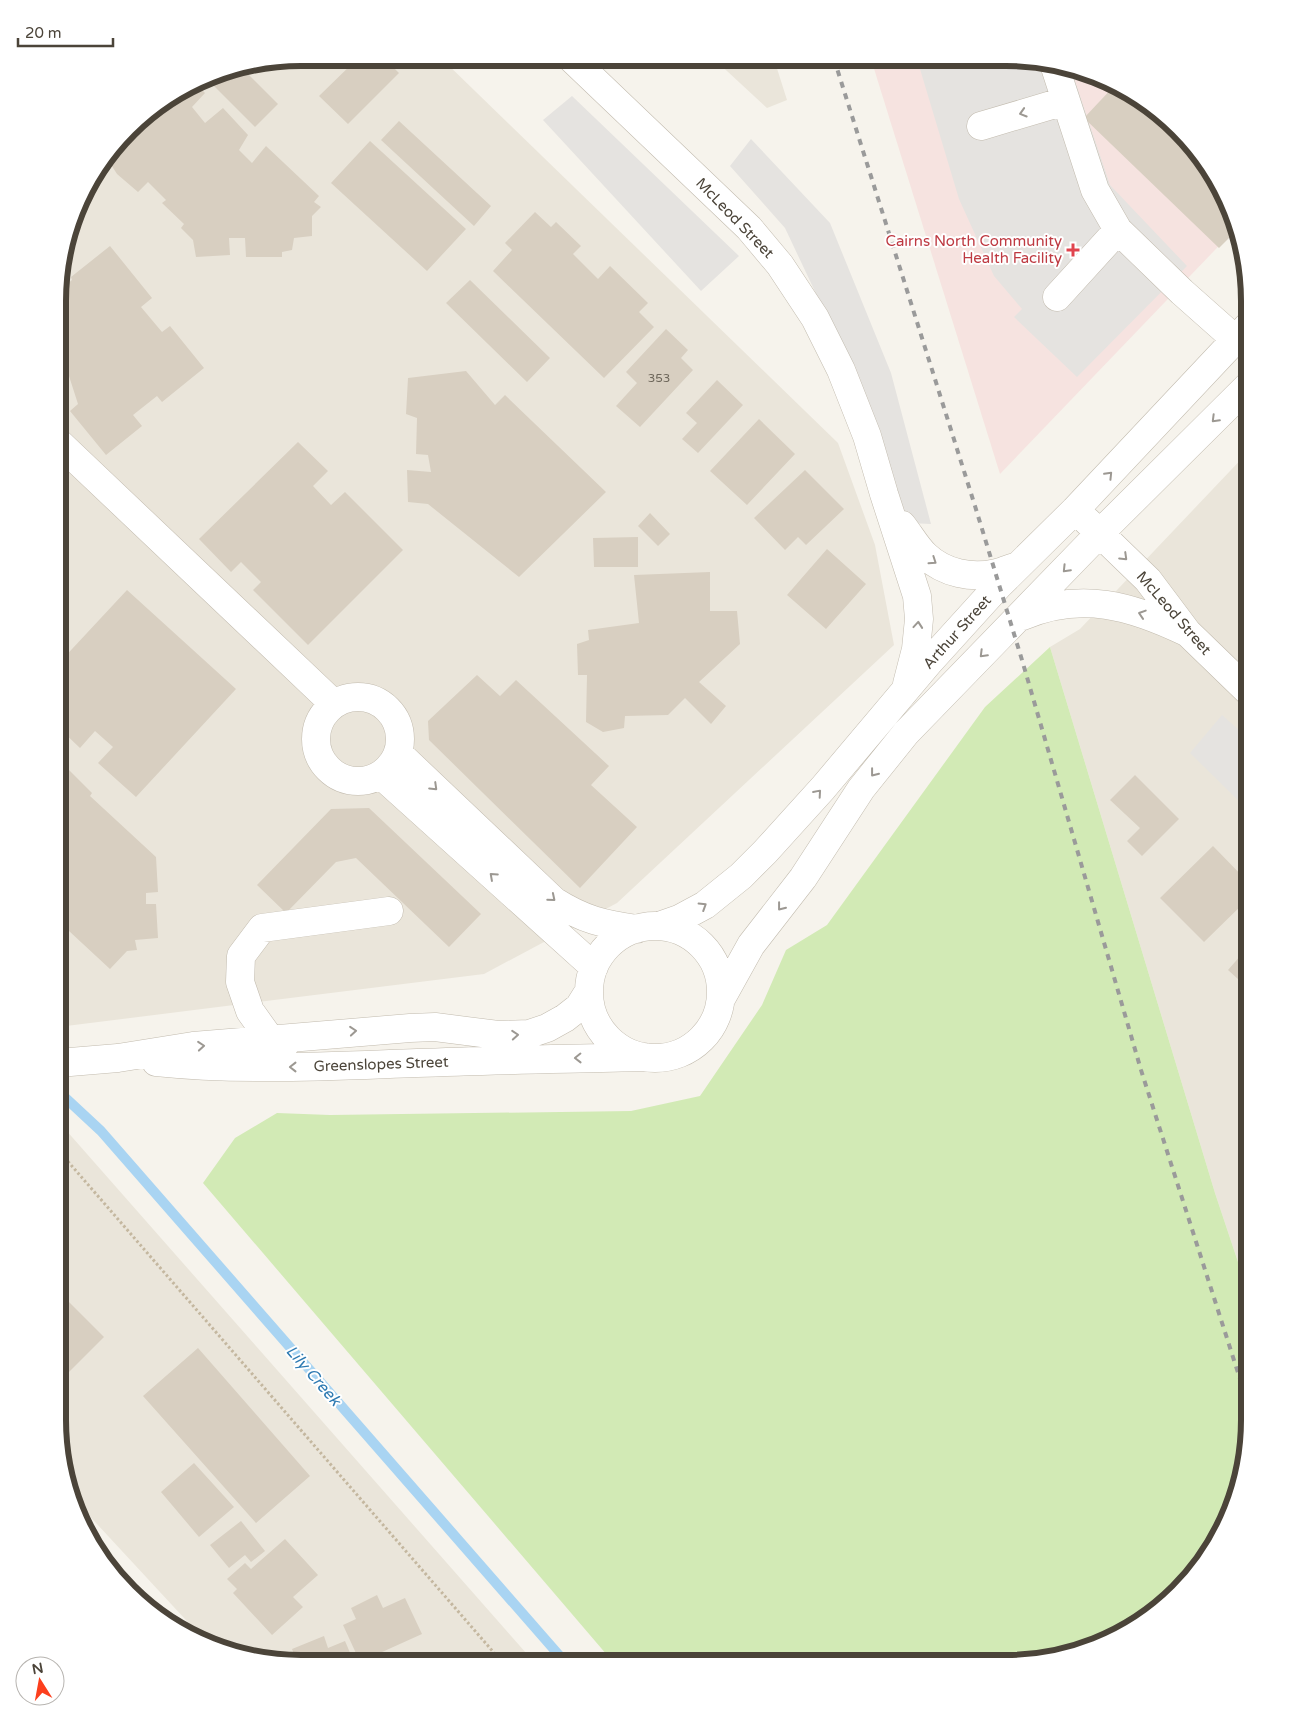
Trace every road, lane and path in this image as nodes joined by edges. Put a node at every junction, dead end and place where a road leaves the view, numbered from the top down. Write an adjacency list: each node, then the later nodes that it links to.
1 (579, 66): 11 (street, McLeod Street)
2 (1056, 72): 3 (street)
3 (1065, 101): 4 (street, one-way to 4); 5 (street)
4 (982, 126)
5 (1118, 230): 6 (street); 7 (street)
6 (1057, 297)
7 (1241, 331)
8 (1241, 333): 12 (street, Arthur Street, one-way to 8)
9 (1241, 394): 13 (street, Arthur Street, one-way to 13)
10 (66, 450): 19 (street)
11 (884, 494): 14 (street, McLeod Street, one-way to 14); 18 (street, McLeod Street, one-way to 11)
12 (1075, 510): 13 (street, McLeod Street); 14 (street, Arthur Street)
13 (1100, 534): 15 (street, Arthur Street, one-way to 15); 16 (street, McLeod Street, one-way to 16)
14 (1020, 565): 18 (street, Arthur Street)
15 (1017, 619): 16 (street, one-way to 15); 25 (street, Arthur Street, one-way to 25)
16 (1187, 632): 17 (street, McLeod Street)
17 (1241, 684)
18 (905, 690): 23 (street, Arthur Street, one-way to 18)
19 (334, 704): 20 (street); 21 (street)
20 (398, 753): 21 (street); 23 (street, one-way to 23)
21 (381, 774): 24 (street, one-way to 21)
22 (389, 911): 26 (street)
23 (648, 928): 24 (street); 25 (street)
24 (591, 979): 26 (street, Greenslopes Street, one-way to 24); 27 (street)
25 (721, 999): 27 (street)
26 (270, 1039): 28 (street, Greenslopes Street, one-way to 26); 29 (street)
27 (644, 1057): 29 (street, Greenslopes Street, one-way to 29)
28 (118, 1058): 29 (street, Greenslopes Street, one-way to 28); 30 (street, Greenslopes Street)
29 (474, 1060)
30 (66, 1062)
31 (66, 1159): 32 (path)
32 (496, 1655)

